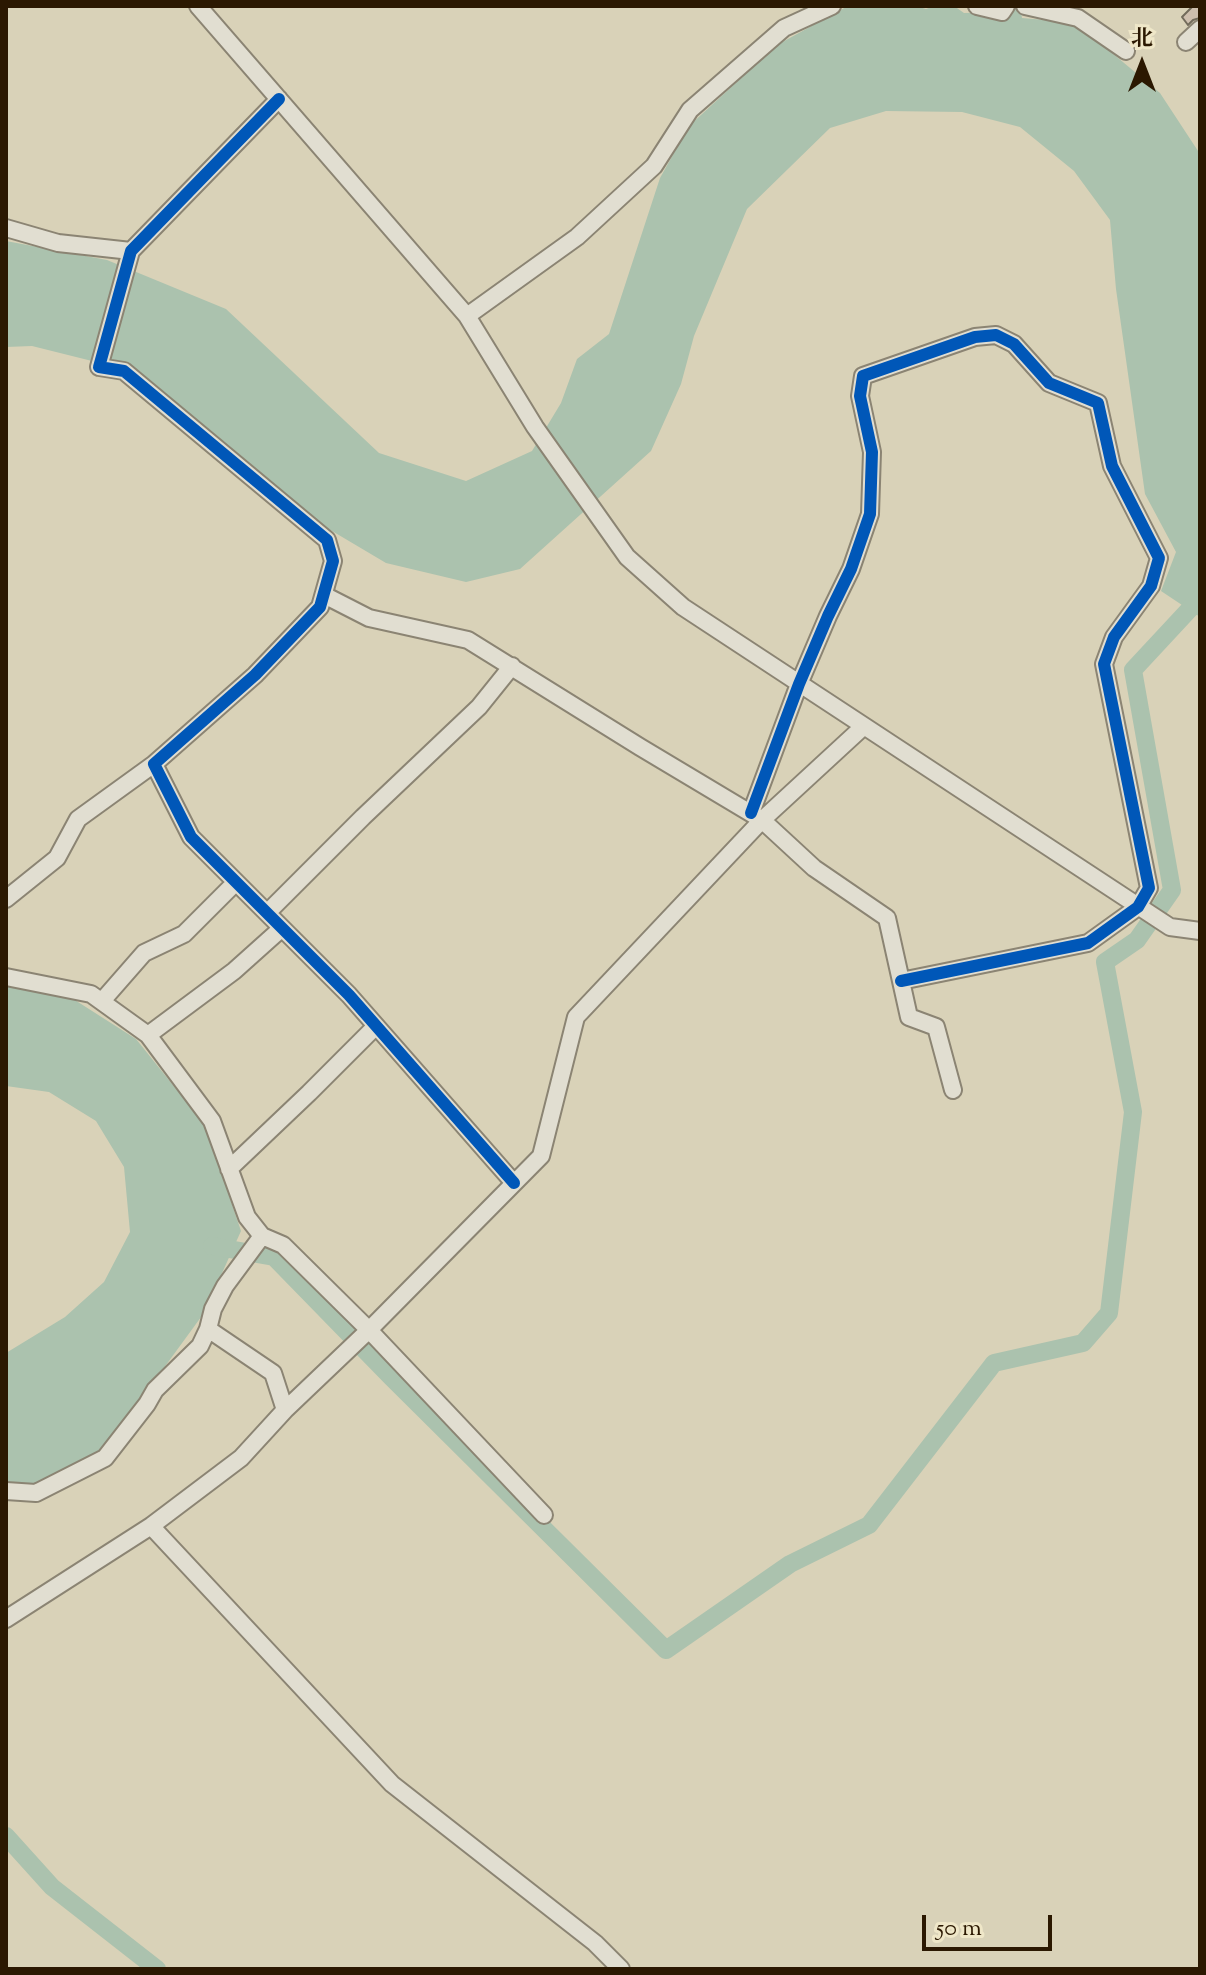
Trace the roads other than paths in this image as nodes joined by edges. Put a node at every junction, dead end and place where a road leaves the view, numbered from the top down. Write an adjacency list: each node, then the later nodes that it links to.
1 (198, 6): 9 (street)
2 (832, 6): 12 (street)
3 (977, 6): 4 (street)
4 (1006, 6)
5 (1025, 6): 8 (street)
6 (1200, 29): 7 (street)
7 (1186, 42)
8 (1126, 51)
9 (279, 99): 11 (street); 12 (street)
10 (6, 228): 11 (street)
11 (129, 258): 13 (street)
12 (467, 316): 15 (street)
13 (324, 595): 14 (street); 17 (street)
14 (512, 666): 18 (street); 22 (street)
15 (799, 684): 16 (street); 18 (street); 21 (street)
16 (864, 726): 18 (street); 21 (street)
17 (154, 764): 19 (street); 20 (street)
18 (756, 816): 26 (street); 32 (street)
19 (236, 882): 22 (street); 27 (street)
20 (6, 899)
21 (1138, 907): 24 (street); 26 (street)
22 (267, 913): 23 (street)
23 (282, 928): 28 (street); 29 (street)
24 (1200, 931)
25 (9, 973): 27 (street)
26 (901, 981): 30 (street)
27 (102, 1001): 29 (street)
28 (376, 1026): 31 (street); 32 (street)
29 (148, 1035): 31 (street)
30 (953, 1090)
31 (229, 1169): 33 (street)
32 (514, 1183): 35 (street)
33 (262, 1236): 34 (street); 35 (street)
34 (208, 1329): 36 (street); 37 (street)
35 (369, 1330): 36 (street); 38 (street)
36 (285, 1410): 39 (street)
37 (6, 1491)
38 (544, 1515)
39 (151, 1526): 40 (street); 41 (street)
40 (6, 1619)
41 (621, 1969)

